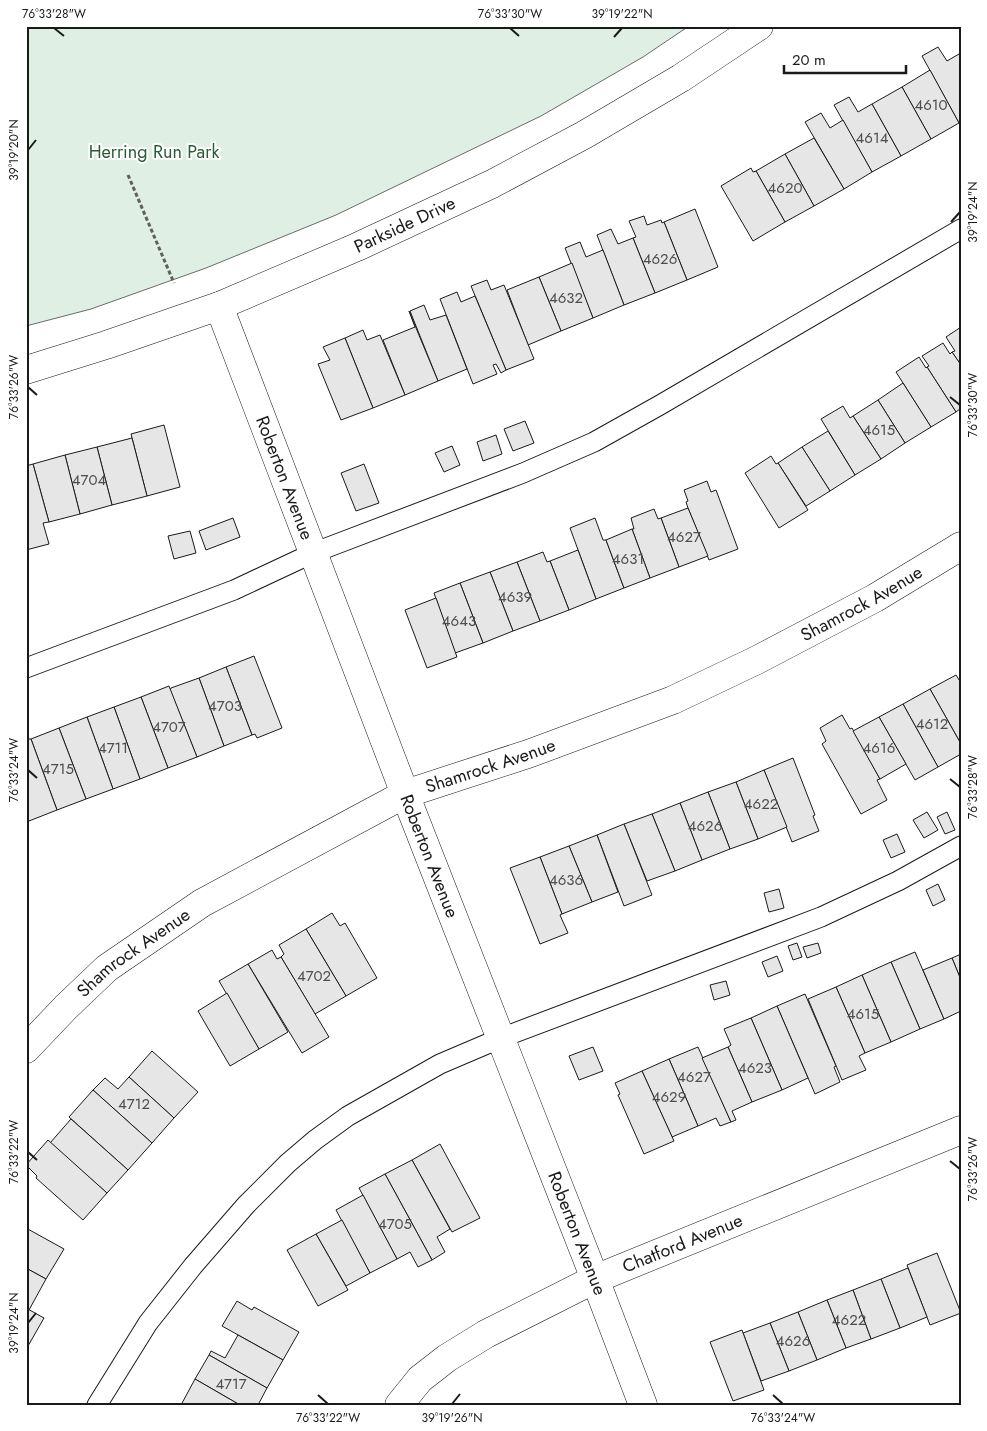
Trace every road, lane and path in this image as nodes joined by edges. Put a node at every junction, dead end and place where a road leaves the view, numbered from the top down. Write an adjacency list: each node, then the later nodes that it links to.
1 (759, 26): 5 (street, Parkside Drive)
2 (128, 175): 4 (path)
3 (961, 229): 8 (lane)
4 (174, 283)
5 (219, 306): 6 (street, Parkside Drive); 8 (street, Roberton Avenue)
6 (26, 370)
7 (961, 546): 10 (street, Shamrock Avenue)
8 (313, 553): 9 (lane); 10 (street, Roberton Avenue)
9 (26, 668)
10 (406, 794): 12 (street, Roberton Avenue); 13 (street, Shamrock Avenue)
11 (961, 846): 12 (lane)
12 (500, 1038): 15 (street, Roberton Avenue); 16 (lane)
13 (26, 1049)
14 (961, 1130): 15 (street, Chatford Avenue)
15 (595, 1279): 17 (street, Chatford Avenue); 18 (street, Roberton Avenue)
16 (97, 1405)
17 (399, 1405)
18 (643, 1405)

